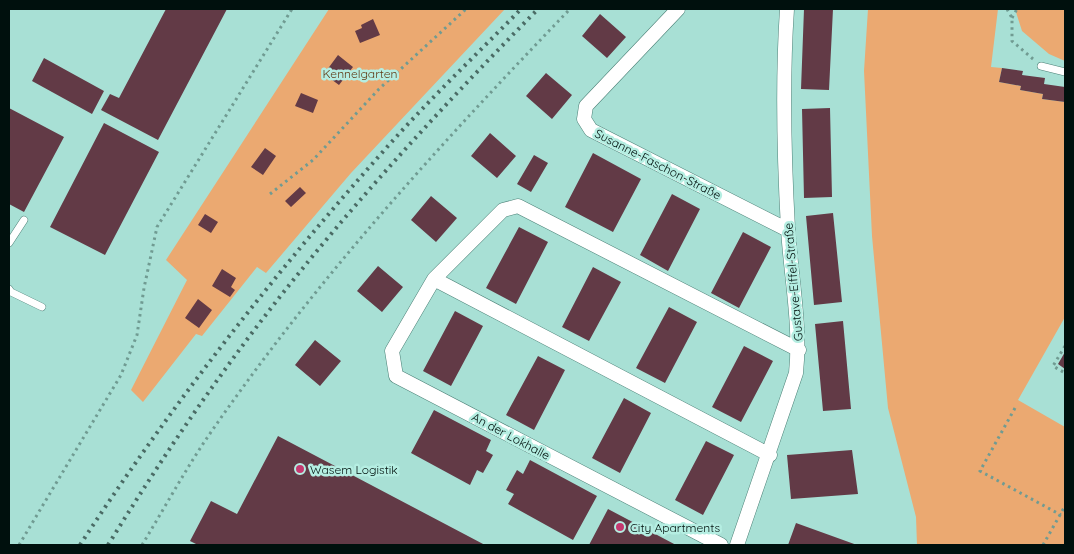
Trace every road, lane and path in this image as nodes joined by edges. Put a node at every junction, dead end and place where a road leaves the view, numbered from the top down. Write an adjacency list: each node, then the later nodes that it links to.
1 (292, 9): 25 (path)
2 (466, 9): 11 (path)
3 (570, 9): 26 (path)
4 (678, 9): 13 (street, Susanne-Faschon-Straße)
5 (787, 9): 13 (street, Gustave-Eiffel-Straße)
6 (1007, 9): 8 (path)
7 (1017, 9): 8 (path)
8 (1012, 18): 9 (path)
9 (1040, 66): 10 (lane)
10 (1065, 72)
11 (270, 194)
12 (24, 220): 14 (lane)
13 (788, 230): 19 (street, Gustave-Eiffel-Straße)
14 (9, 242)
15 (434, 279): 19 (street, An der Lokhalle); 22 (street); 27 (street, An der Lokhalle)
16 (9, 288): 17 (lane)
17 (42, 307)
18 (1065, 346): 20 (path)
19 (799, 350): 22 (street, Gustave-Eiffel-Straße)
20 (1065, 373)
21 (1015, 408): 24 (path)
22 (770, 455): 28 (street, Gustave-Eiffel-Straße)
23 (1065, 506): 24 (path)
24 (1060, 515): 29 (path)
25 (19, 545)
26 (142, 545)
27 (721, 545)
28 (737, 545)
29 (1043, 545)

